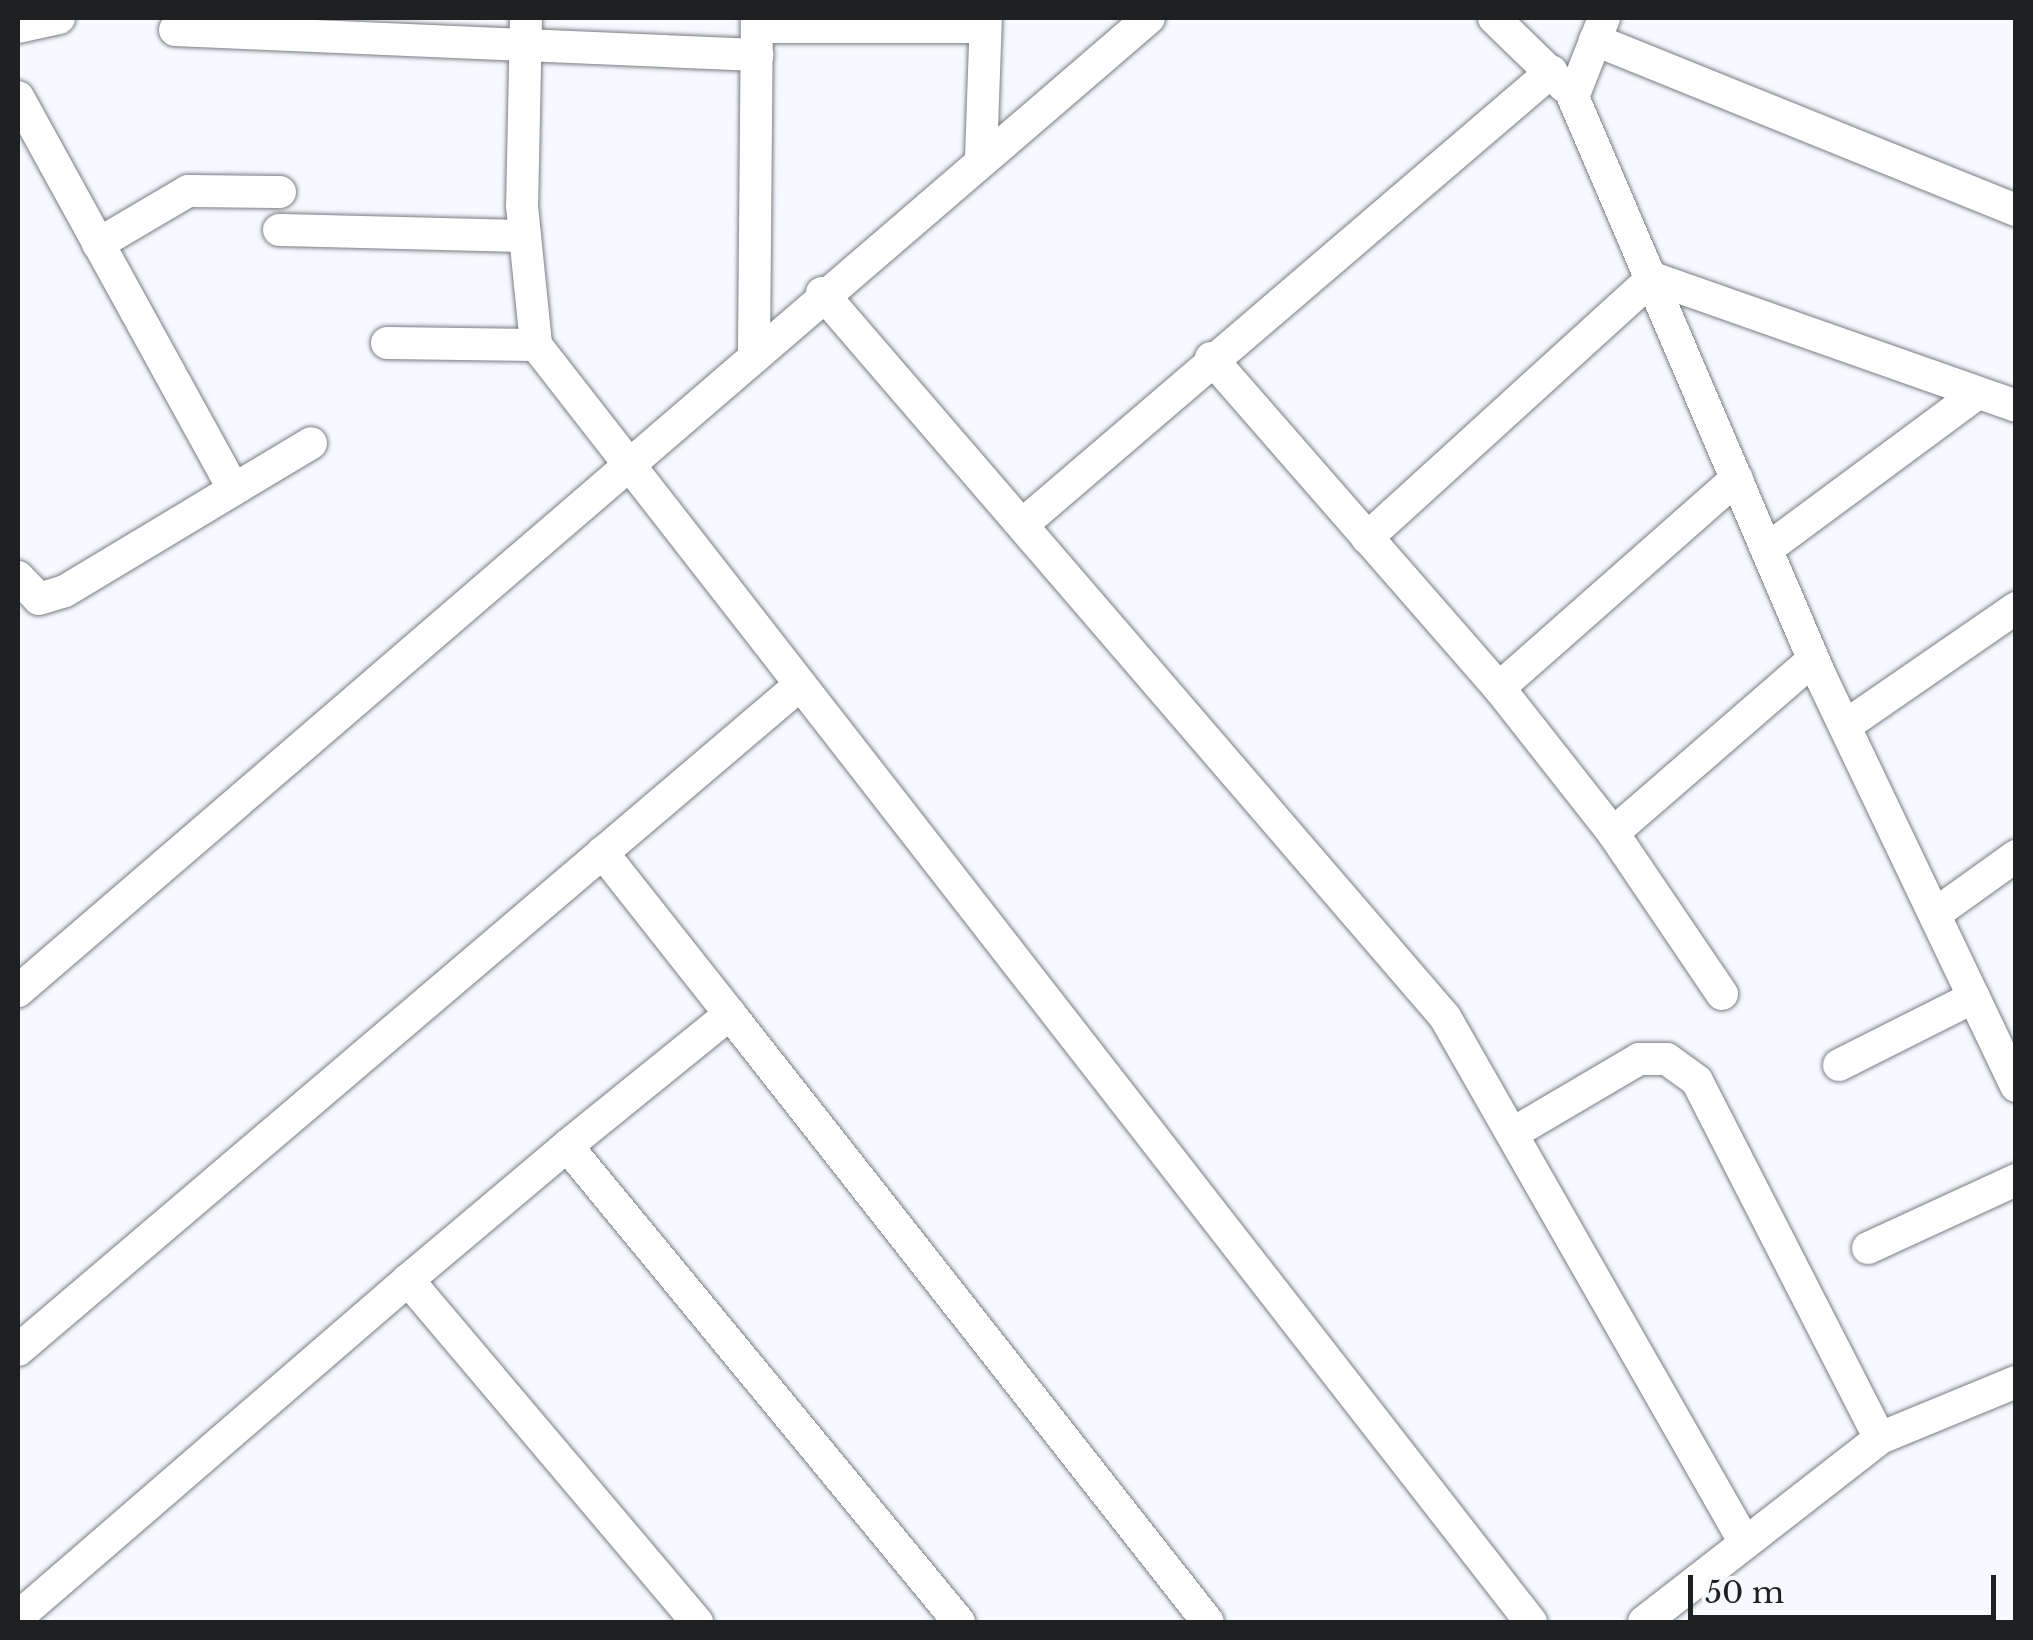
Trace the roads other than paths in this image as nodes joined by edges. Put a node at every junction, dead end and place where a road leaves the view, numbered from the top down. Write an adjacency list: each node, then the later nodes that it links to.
1 (60, 18): 5 (street)
2 (1149, 18): 13 (street)
3 (1494, 18): 10 (street)
4 (985, 22): 9 (street); 13 (street)
5 (18, 27)
6 (1599, 29): 12 (street); 15 (street)
7 (175, 30): 8 (street)
8 (525, 32): 9 (street); 17 (street)
9 (757, 33): 23 (street)
10 (1552, 72): 12 (street); 24 (street)
11 (18, 97): 18 (street)
12 (1574, 97): 19 (street)
13 (981, 158): 20 (street)
14 (280, 192): 18 (street)
15 (2016, 210)
16 (279, 230): 17 (street)
17 (525, 236): 22 (street)
18 (98, 244): 30 (street)
19 (1653, 278): 25 (street); 29 (street); 32 (street)
20 (822, 292): 23 (street); 31 (street)
21 (387, 344): 22 (street)
22 (536, 345): 28 (street)
23 (754, 350): 28 (street)
24 (1212, 358): 31 (street); 32 (street)
25 (1978, 393): 26 (street); 33 (street)
26 (2016, 406)
27 (312, 442): 30 (street)
28 (626, 462): 37 (street); 44 (street)
29 (1737, 478): 33 (street); 38 (street)
30 (233, 488): 34 (street)
31 (1024, 524): 50 (street)
32 (1366, 538): 38 (street)
33 (1766, 549): 36 (street)
34 (18, 577)
35 (2016, 608): 39 (street)
36 (1814, 660): 39 (street); 40 (street)
37 (800, 685): 41 (street); 63 (street)
38 (1499, 688): 40 (street)
39 (1845, 726): 43 (street)
40 (1613, 833): 45 (street)
41 (602, 852): 47 (street); 55 (street)
42 (2016, 856): 43 (street)
43 (1935, 914): 46 (street)
44 (18, 991)
45 (1722, 994)
46 (1974, 997): 48 (street); 49 (street)
47 (730, 1014): 51 (street); 62 (street)
48 (1839, 1064)
49 (2016, 1086)
50 (1515, 1132): 57 (street); 58 (street)
51 (567, 1146): 54 (street); 61 (street)
52 (2016, 1180): 53 (street)
53 (1868, 1248)
54 (408, 1280): 59 (street); 60 (street)
55 (18, 1350)
56 (2016, 1382): 57 (street)
57 (1880, 1438): 58 (street)
58 (1744, 1541): 64 (street)
59 (18, 1617)
60 (681, 1617)
61 (958, 1622)
62 (1208, 1622)
63 (1531, 1622)
64 (1644, 1622)

